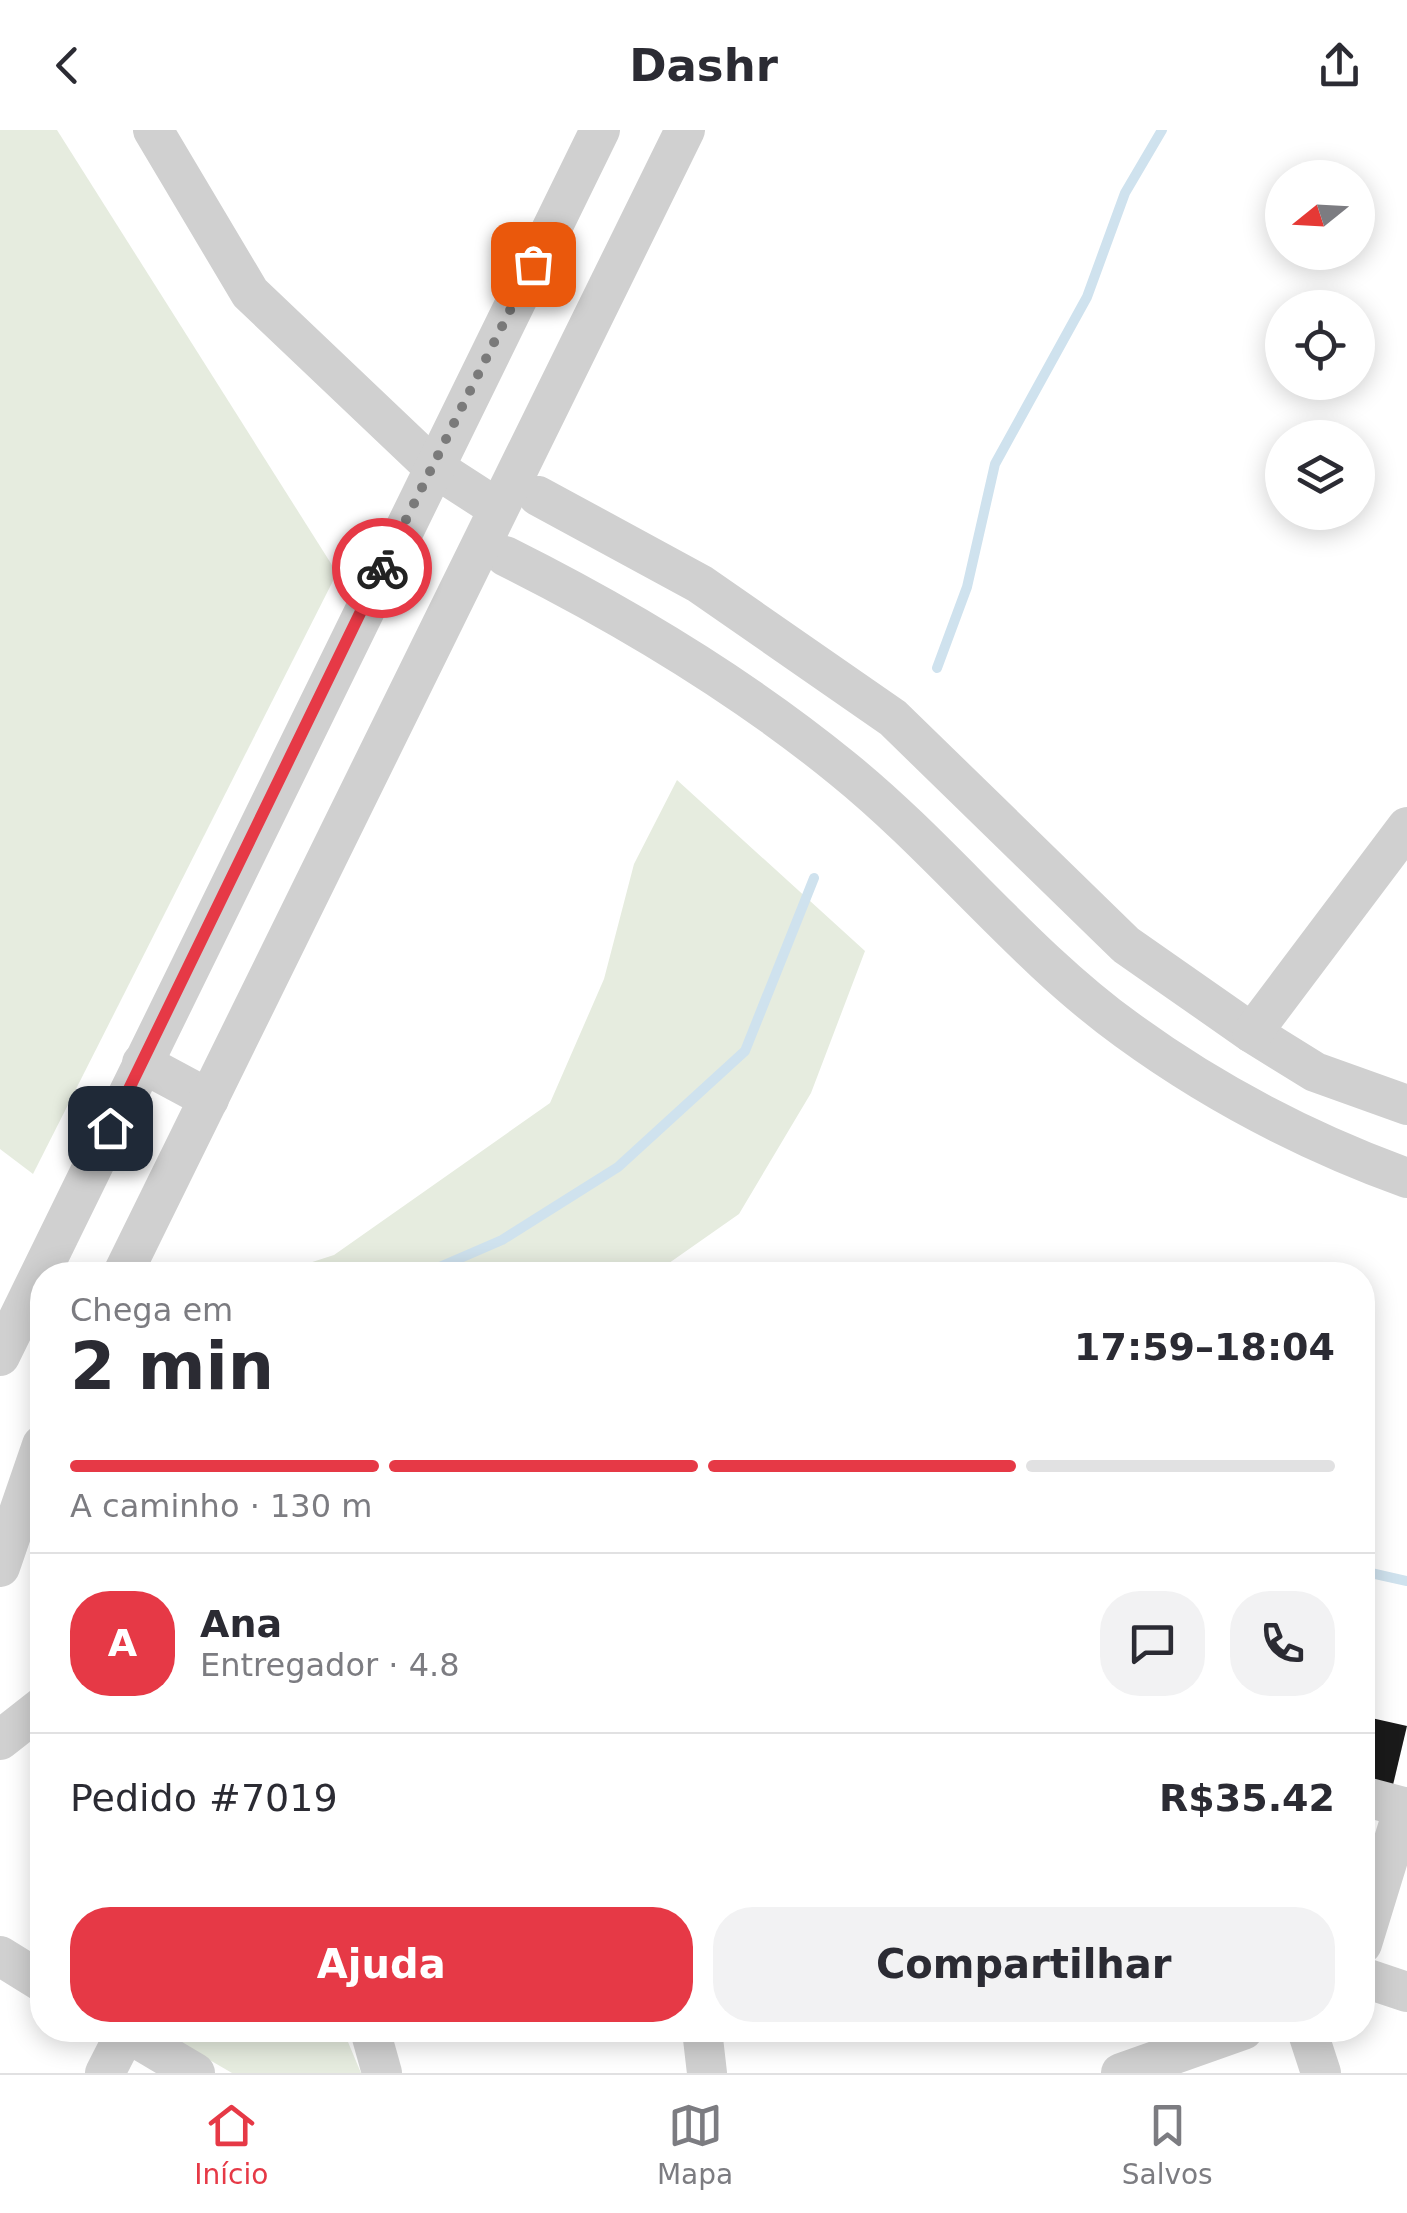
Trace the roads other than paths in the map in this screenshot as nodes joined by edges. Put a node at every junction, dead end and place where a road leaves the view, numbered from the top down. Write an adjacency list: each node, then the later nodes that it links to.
1 (153, 130): 4 (street)
2 (600, 130): 4 (street)
3 (685, 130): 6 (street)
4 (432, 466): 6 (street); 12 (street)
5 (538, 496): 7 (street)
6 (497, 508): 13 (street)
7 (610, 536): 9 (street); 11 (street)
8 (505, 556): 9 (street)
9 (587, 597): 15 (street)
10 (1407, 827): 11 (street)
11 (1252, 1033): 14 (street)
12 (142, 1063): 13 (street); 16 (street)
13 (209, 1099): 17 (street)
14 (1407, 1105)
15 (1407, 1178)
16 (40, 1262)
17 (128, 1262)
18 (30, 1282): 19 (street)
19 (5, 1331)
20 (30, 1480): 21 (street)
21 (0, 1567)
22 (1375, 1800): 23 (street)
23 (1405, 1808): 24 (street)
24 (1375, 1903)
25 (0, 1956): 26 (street)
26 (30, 1975)
27 (1375, 1981): 28 (street)
28 (1407, 1992)
29 (120, 2042): 35 (street)
30 (143, 2042): 36 (street)
31 (373, 2042): 37 (street)
32 (703, 2042): 38 (street)
33 (1209, 2042): 39 (street)
34 (1311, 2042): 40 (street)
35 (106, 2073)
36 (194, 2073)
37 (382, 2073)
38 (707, 2073)
39 (1120, 2073)
40 (1321, 2073)

